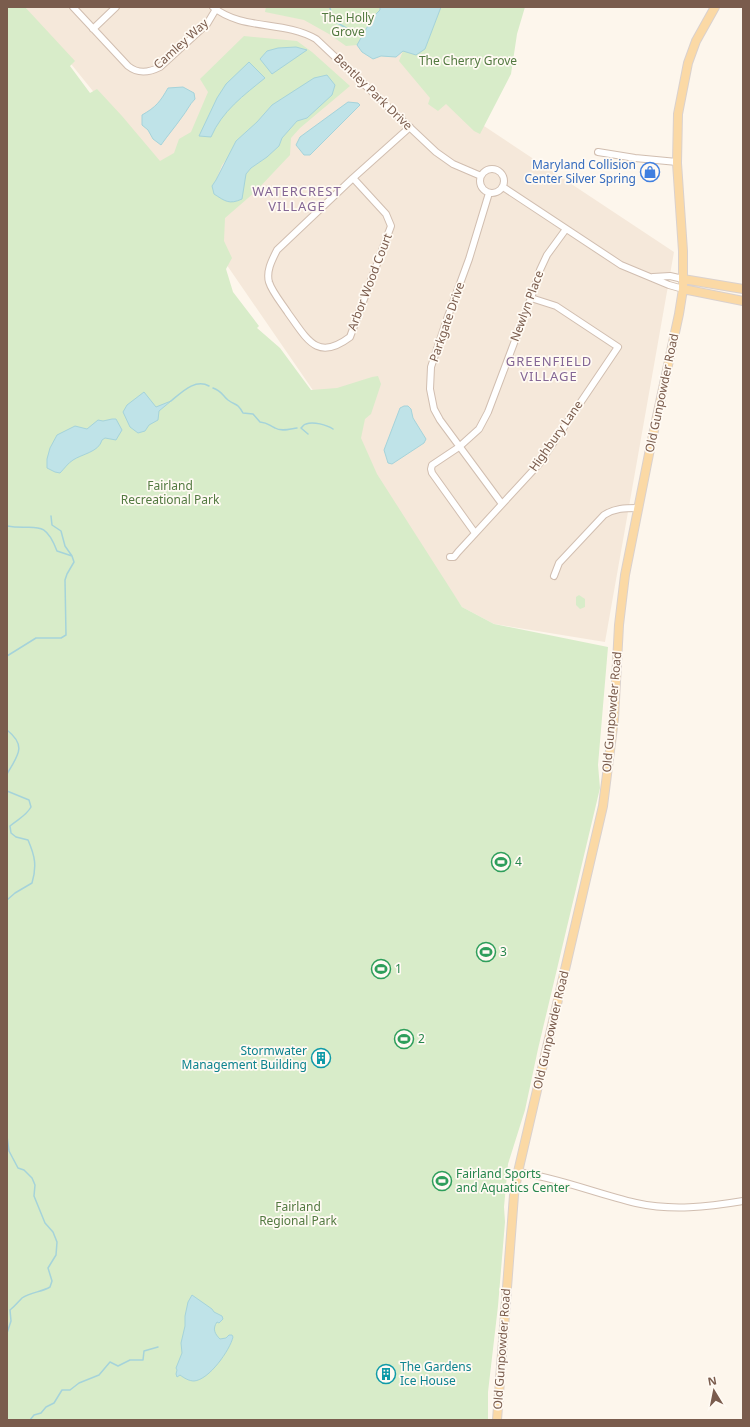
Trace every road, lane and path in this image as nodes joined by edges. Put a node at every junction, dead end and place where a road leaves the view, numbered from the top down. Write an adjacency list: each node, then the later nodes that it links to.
1 (73, 7): 5 (street, Camley Way)
2 (116, 7): 5 (street)
3 (715, 7): 8 (main road, Old Gunpowder Road)
4 (215, 8): 5 (street, Camley Way); 6 (street, Bentley Park Drive)
5 (93, 29)
6 (410, 127): 9 (street, Bentley Park Drive); 10 (street, Arbor Wood Court)
7 (598, 152): 8 (street)
8 (677, 162): 15 (main road, Old Gunpowder Road)
9 (481, 176): 11 (street); 12 (street)
10 (353, 178): 10 (street, Arbor Wood Court)
11 (503, 187): 12 (street); 13 (street)
12 (489, 193): 20 (street, Parkgate Drive)
13 (566, 229): 14 (street); 18 (street, Newlyn Place)
14 (651, 277): 15 (street); 16 (street)
15 (683, 279): 16 (main road, Old Gunpowder Road); 17 (main road)
16 (683, 289): 19 (main road); 22 (main road, Old Gunpowder Road)
17 (743, 289)
18 (531, 298): 20 (street, Newlyn Place); 21 (street, Highbury Lane)
19 (743, 301)
20 (459, 447): 21 (street, Parkgate Drive); 23 (street, Newlyn Place)
21 (502, 504): 23 (street)
22 (638, 508): 25 (street); 26 (main road, Old Gunpowder Road)
23 (475, 533): 24 (street)
24 (450, 557)
25 (554, 576)
26 (518, 1172): 27 (street); 28 (main road, Old Gunpowder Road)
27 (743, 1201)
28 (497, 1420)

